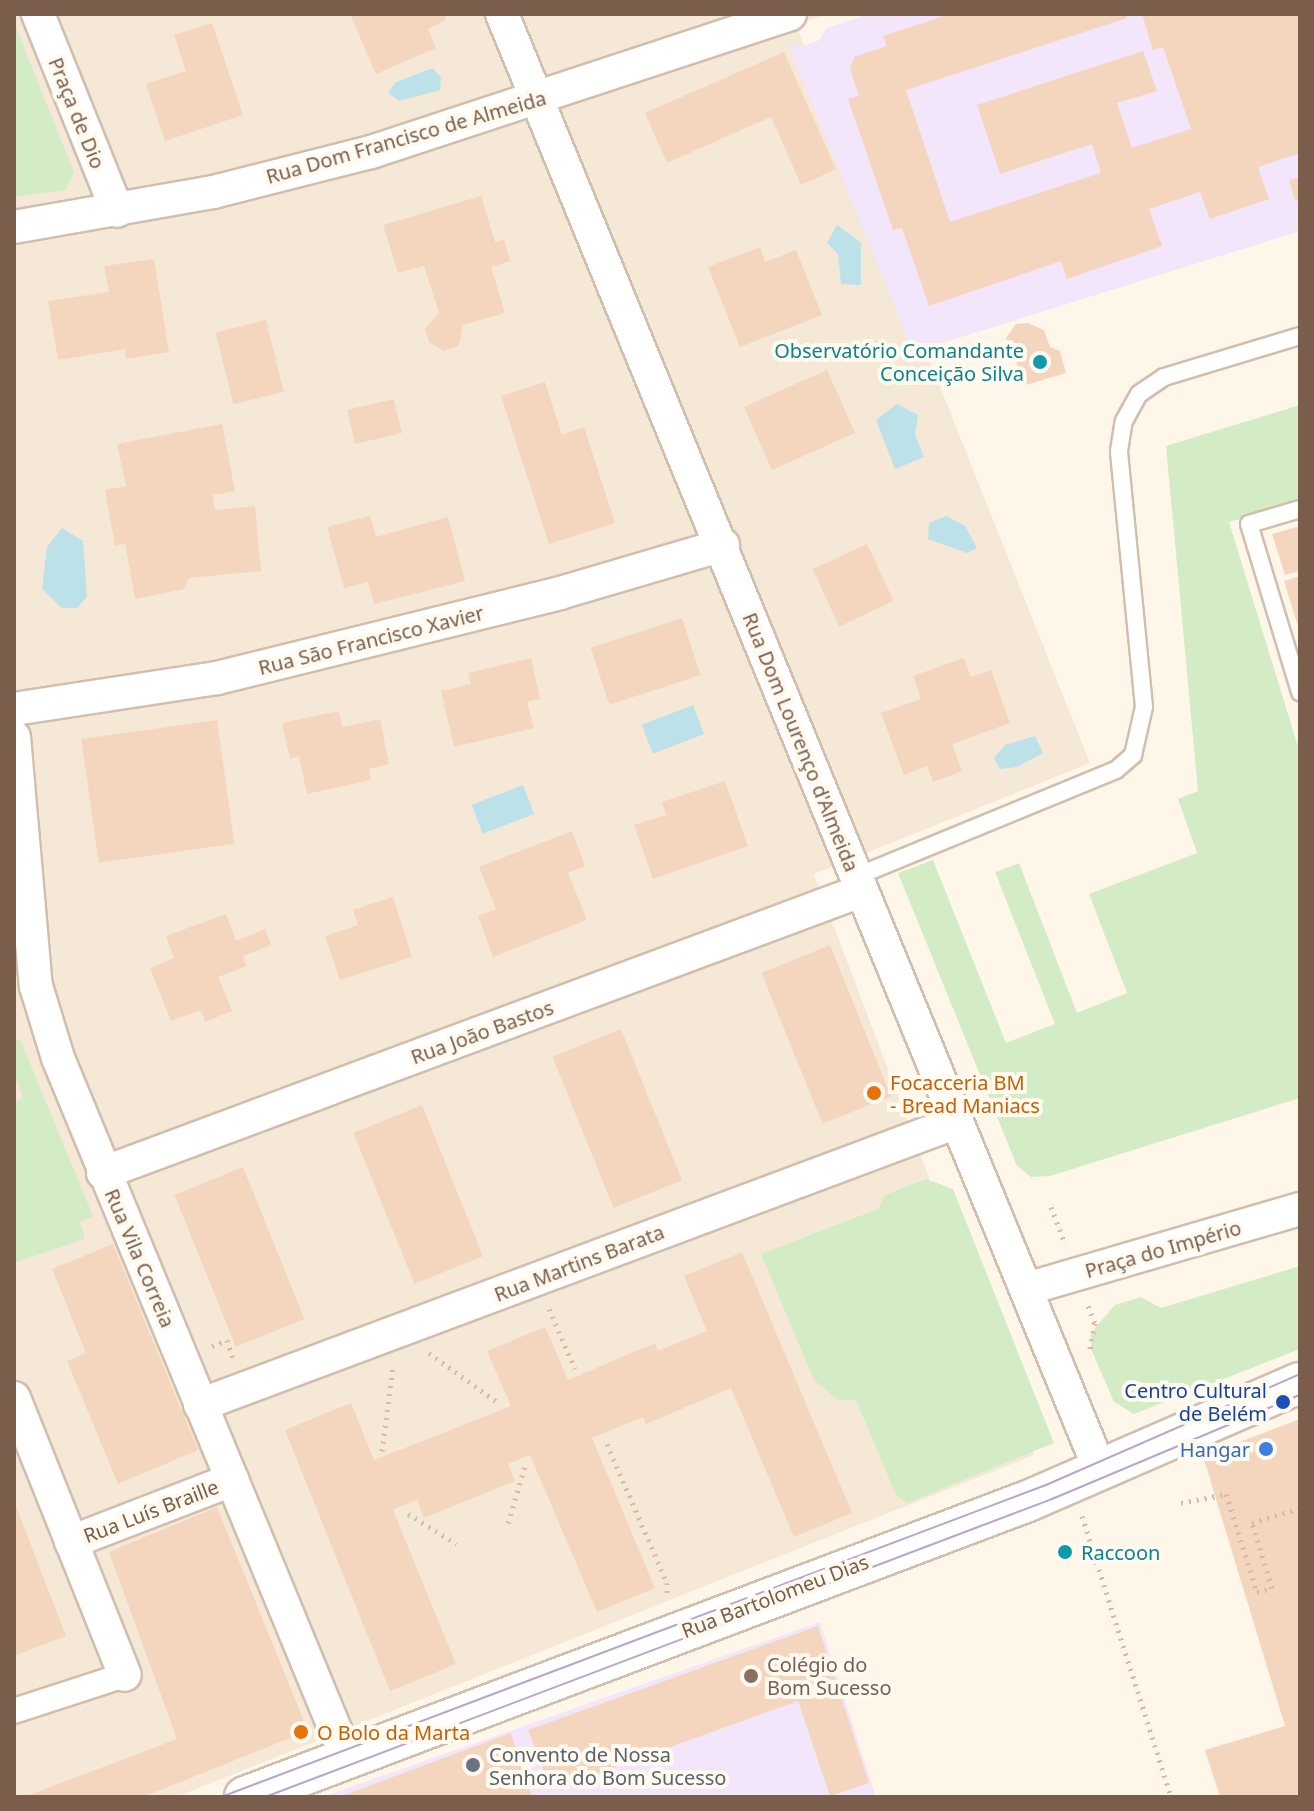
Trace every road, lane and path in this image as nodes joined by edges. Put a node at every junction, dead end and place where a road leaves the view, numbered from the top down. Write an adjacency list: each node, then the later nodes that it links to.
1 (38, 14): 5 (street, Praça de Dio)
2 (502, 14): 4 (street, Rua Dom Lourenço d'Almeida)
3 (790, 14): 4 (street, Rua Dom Francisco de Almeida)
4 (538, 99): 5 (street, Rua Dom Francisco de Almeida); 9 (street, Rua Dom Lourenço d'Almeida)
5 (117, 211): 6 (street, Rua Dom Francisco de Almeida)
6 (14, 227)
7 (1300, 336): 13 (lane)
8 (1300, 509): 10 (lane)
9 (723, 545): 11 (street, Rua São Francisco Xavier); 13 (street, Rua Dom Lourenço d'Almeida)
10 (1300, 692)
11 (14, 709)
12 (14, 737): 15 (street, Rua Vila Correia)
13 (858, 884): 14 (street, Rua Dom Lourenço d'Almeida); 15 (street, Rua João Bastos)
14 (957, 1122): 19 (street, Rua Martins Barata); 20 (street, Rua Dom Lourenço d'Almeida)
15 (103, 1173): 27 (street, Rua Vila Correia)
16 (1051, 1207): 18 (path)
17 (1300, 1209): 18 (street, Praça do Império)
18 (1076, 1273): 20 (street, Praça do Império); 22 (path)
19 (536, 1279): 21 (street, Rua Martins Barata); 23 (path)
20 (1026, 1289): 31 (street, Rua Dom Lourenço d'Almeida)
21 (397, 1331): 26 (path); 27 (street, Rua Martins Barata); 29 (path)
22 (1093, 1364)
23 (575, 1369)
24 (1300, 1383): 31 (street, Rua Bartolomeu Dias)
25 (14, 1398): 38 (street, Rua Luís Braille)
26 (500, 1404)
27 (200, 1405): 32 (street, Rua Vila Correia)
28 (607, 1444): 40 (path)
29 (382, 1451)
30 (525, 1466): 37 (path)
31 (1100, 1470): 33 (street, Rua Bartolomeu Dias)
32 (232, 1480): 38 (street, Rua Luís Braille); 43 (street, Rua Vila Correia)
33 (1049, 1492): 40 (street, Rua Bartolomeu Dias); 45 (path)
34 (1181, 1503): 35 (path)
35 (1300, 1508)
36 (408, 1514): 39 (path)
37 (508, 1523)
38 (71, 1542): 41 (street, Rua Luís Braille)
39 (457, 1544)
40 (680, 1633): 43 (street, Rua Bartolomeu Dias)
41 (125, 1675): 42 (street)
42 (14, 1711)
43 (347, 1758): 44 (street, Rua Bartolomeu Dias)
44 (245, 1797)
45 (1171, 1797)

